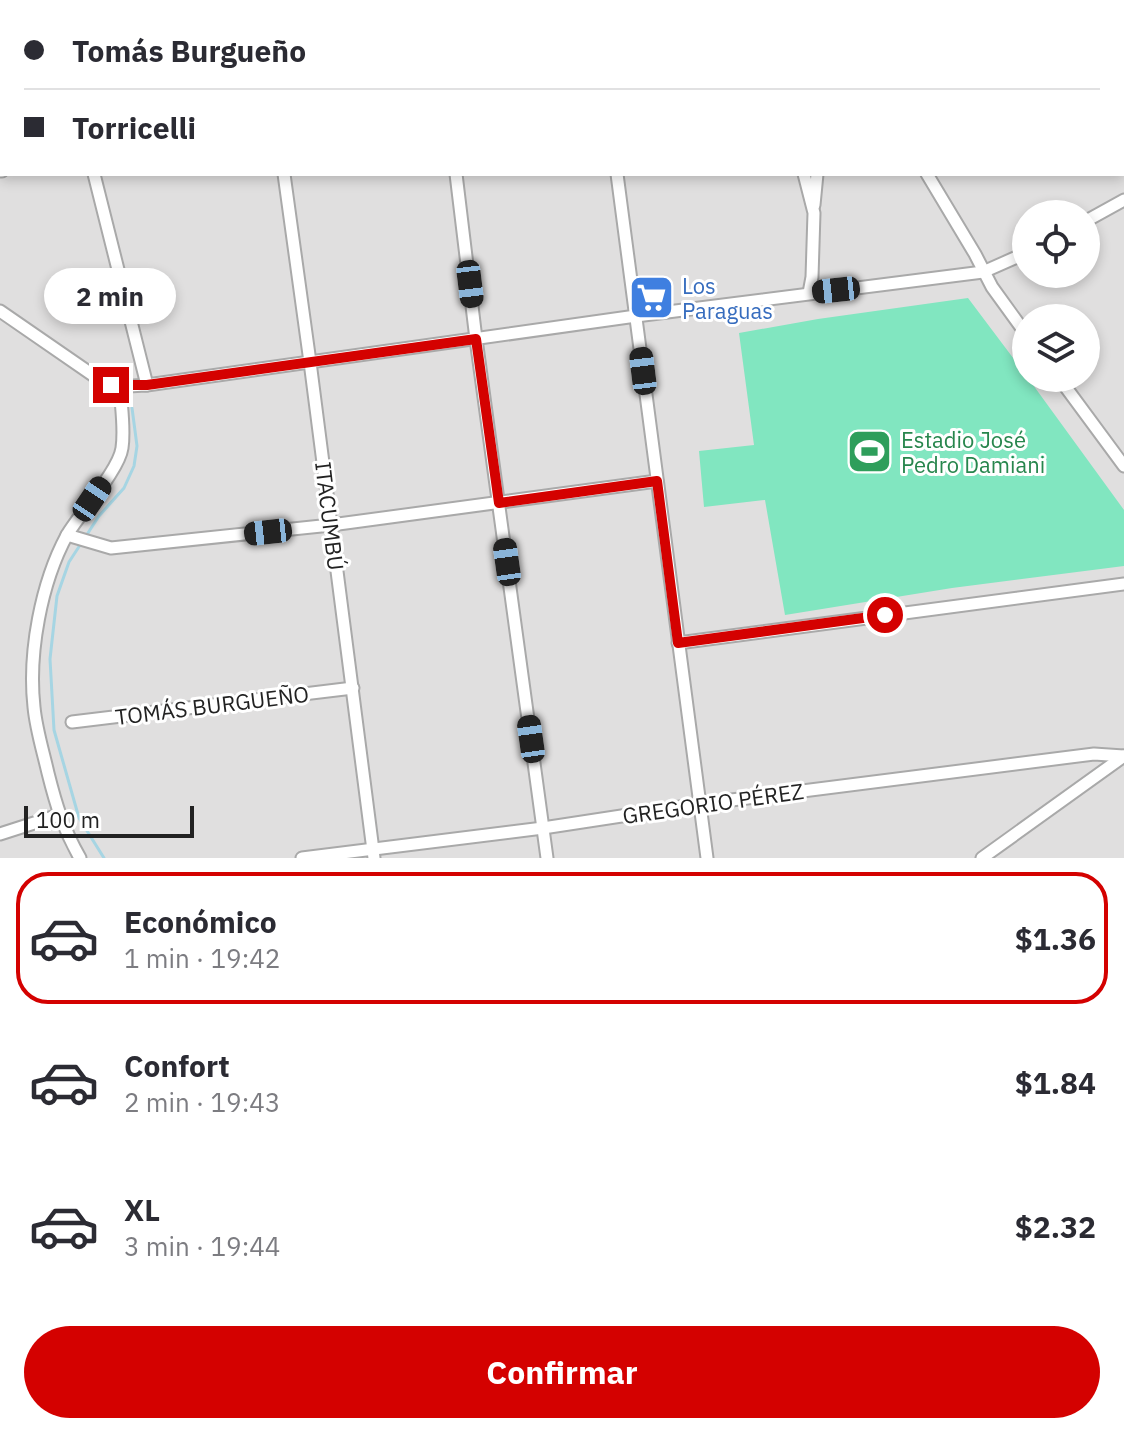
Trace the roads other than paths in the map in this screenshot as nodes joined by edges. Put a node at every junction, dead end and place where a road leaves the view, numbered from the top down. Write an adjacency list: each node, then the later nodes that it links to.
1 (95, 176): 19 (street)
2 (284, 176): 18 (street, ITACUMBÚ)
3 (456, 176): 17 (street)
4 (617, 176): 16 (street)
5 (805, 176): 9 (street)
6 (817, 176): 9 (street)
7 (928, 176): 12 (street)
8 (1124, 200): 10 (street)
9 (814, 213): 13 (street)
10 (1100, 213)
11 (1012, 259): 12 (street)
12 (983, 272): 13 (street); 15 (street)
13 (809, 293): 16 (street)
14 (0, 311): 20 (street)
15 (1012, 314)
16 (636, 316): 17 (street); 23 (street)
17 (476, 339): 18 (street); 24 (street)
18 (310, 362): 19 (street); 25 (street, ITACUMBÚ)
19 (147, 385): 20 (street)
20 (120, 387): 26 (street)
21 (1069, 392): 22 (street)
22 (1124, 466)
23 (657, 481): 24 (street); 28 (street)
24 (499, 503): 25 (street); 34 (street)
25 (331, 525): 26 (street); 29 (street, ITACUMBÚ)
26 (72, 537): 33 (street)
27 (1124, 584): 28 (street)
28 (678, 643): 32 (street)
29 (353, 688): 30 (street, TOMÁS BURGUEÑO); 36 (street, ITACUMBÚ)
30 (72, 722)
31 (1124, 756): 32 (street, GREGORIO PÉREZ); 41 (street)
32 (700, 804): 34 (street, GREGORIO PÉREZ); 40 (street)
33 (59, 815): 35 (street); 37 (street)
34 (543, 828): 36 (street, GREGORIO PÉREZ); 39 (street)
35 (0, 834)
36 (374, 853): 38 (street, GREGORIO PÉREZ)
37 (80, 858)
38 (302, 858)
39 (547, 858)
40 (707, 858)
41 (982, 858)

